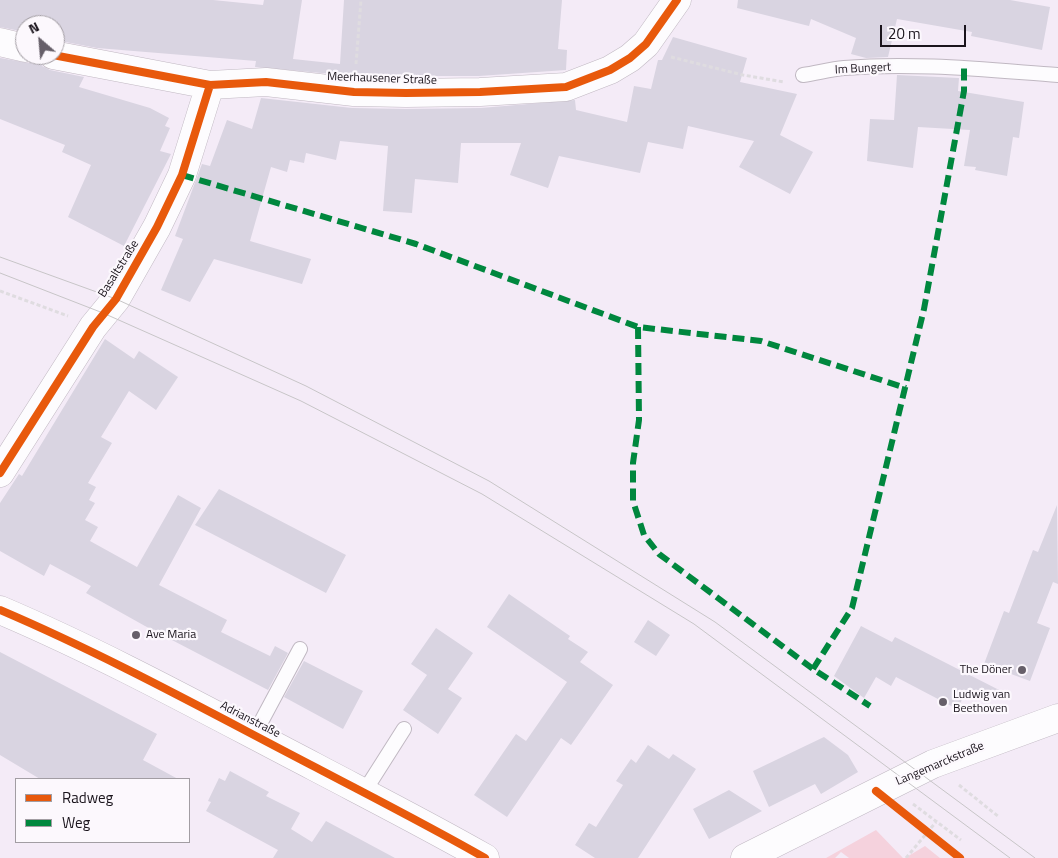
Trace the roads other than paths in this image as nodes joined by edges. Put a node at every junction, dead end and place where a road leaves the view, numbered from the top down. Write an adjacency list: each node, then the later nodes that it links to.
1 (677, 0): 7 (street, Meerhausener Straße)
2 (0, 42): 3 (street)
3 (15, 46)
4 (65, 57): 7 (street, Meerhausener Straße)
5 (803, 75): 6 (lane, Im Bungert)
6 (1058, 75)
7 (210, 85): 8 (street, Basaltstraße)
8 (0, 474)
9 (0, 610): 13 (street, Adrianstraße)
10 (300, 649): 13 (lane)
11 (1058, 718): 16 (street, Langemarckstraße)
12 (404, 729): 14 (lane)
13 (254, 734): 14 (street, Adrianstraße)
14 (364, 792): 15 (street, Adrianstraße)
15 (486, 858)
16 (745, 858)

